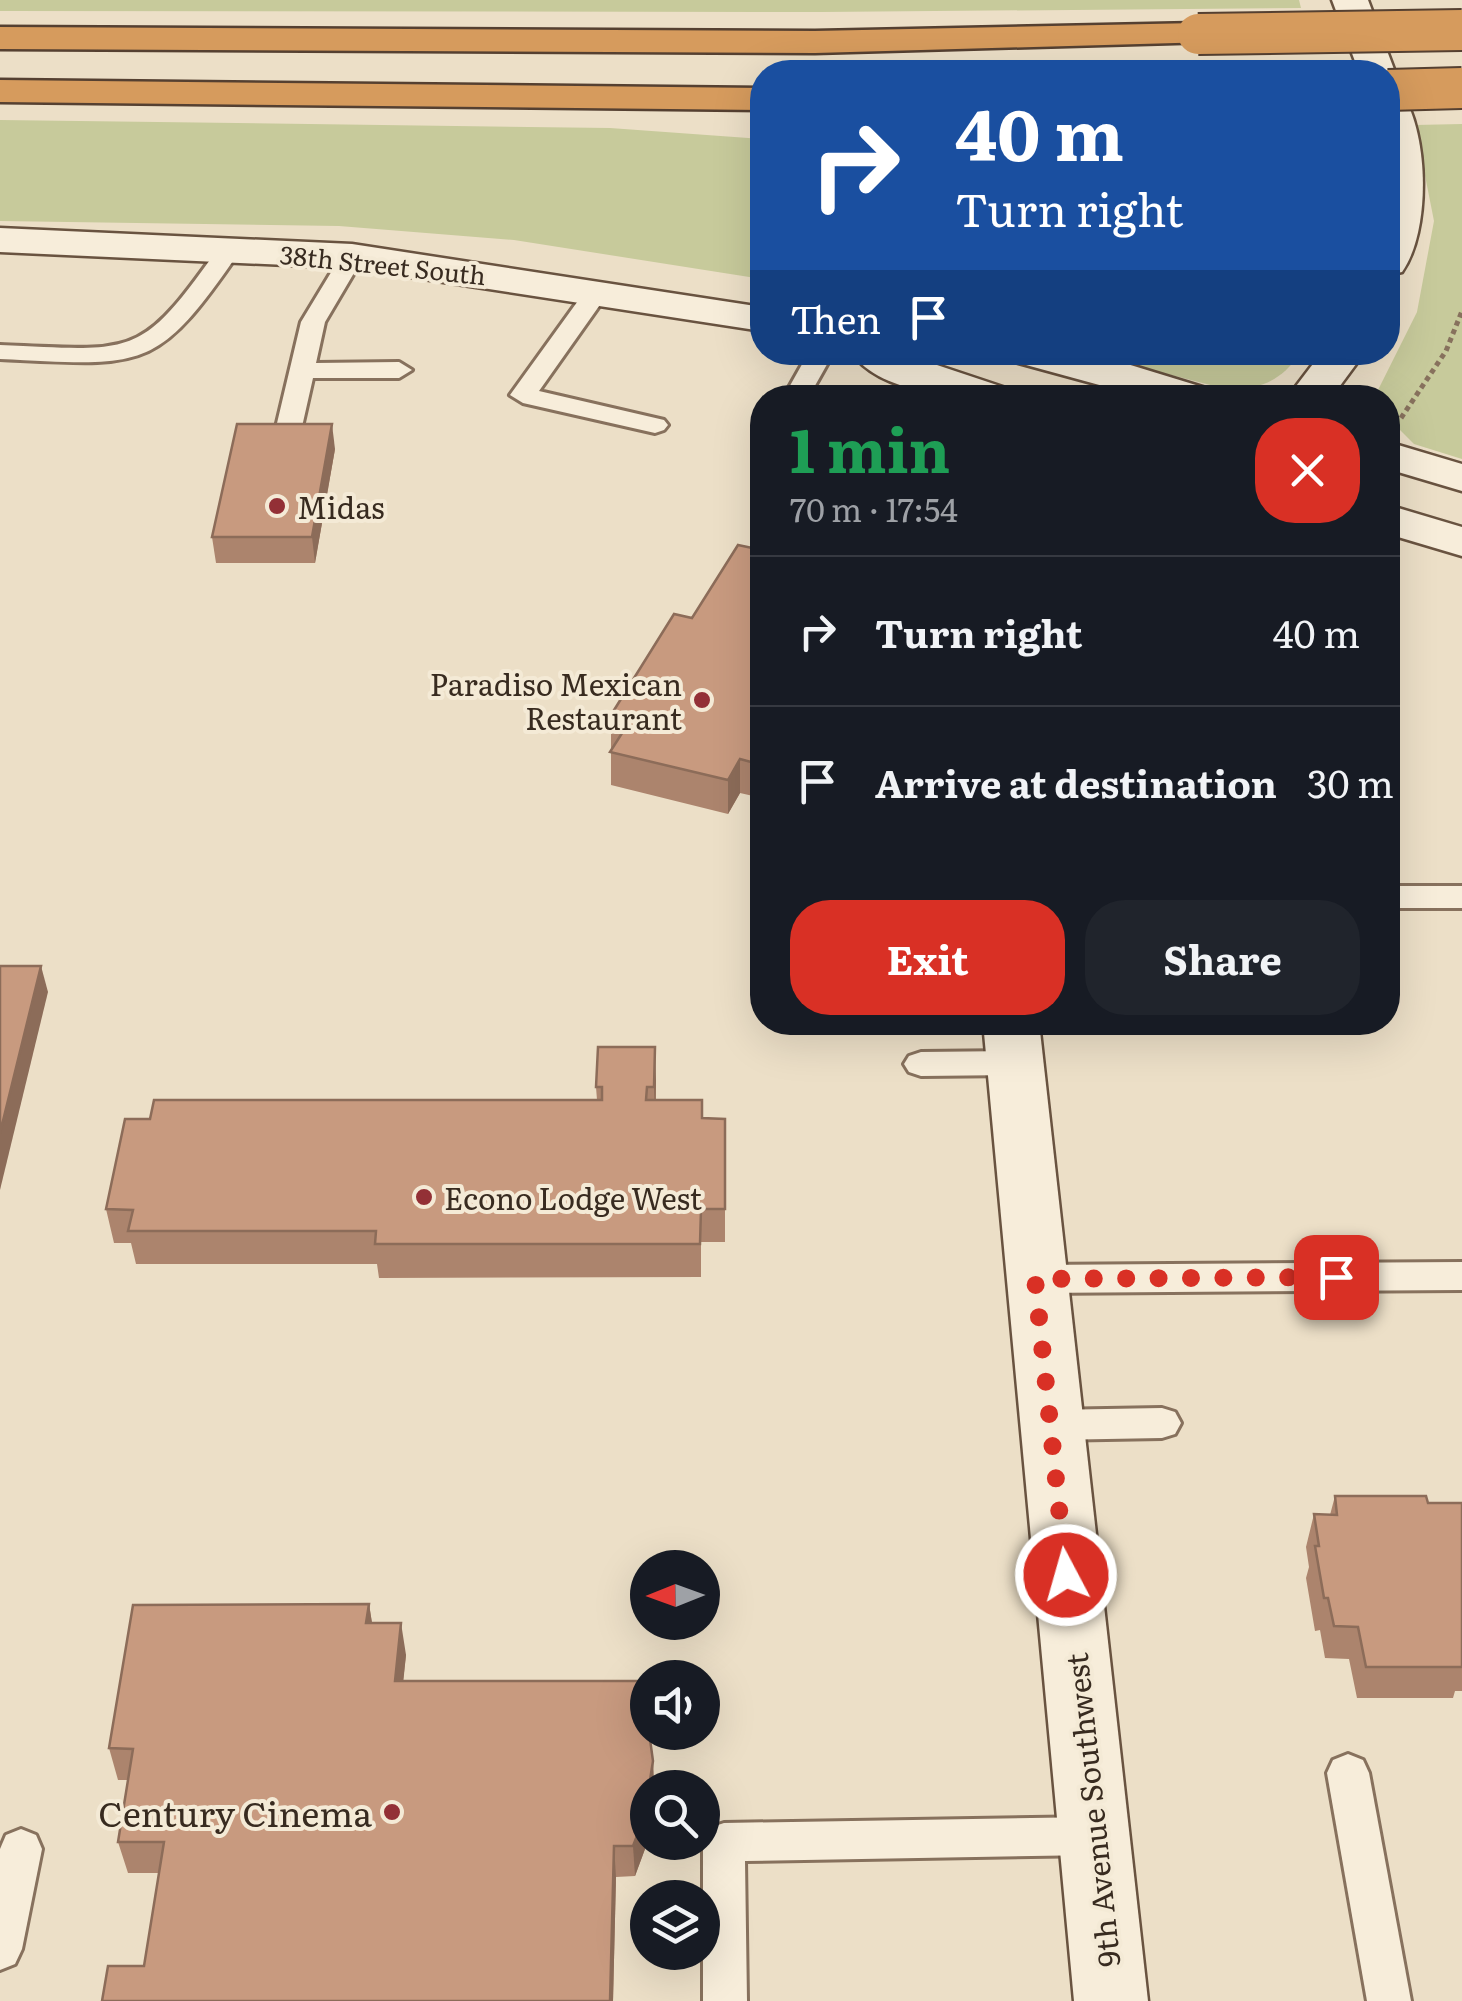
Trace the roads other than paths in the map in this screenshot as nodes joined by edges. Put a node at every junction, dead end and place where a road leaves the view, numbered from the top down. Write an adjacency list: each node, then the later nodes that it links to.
1 (1350, 0): 4 (street)
2 (1462, 30): 3 (highway, bridge)
3 (0, 38)
4 (1372, 60)
5 (1462, 88): 6 (highway, bridge)
6 (1400, 90)
7 (0, 91): 8 (highway)
8 (750, 99)
9 (1400, 149): 10 (street)
10 (1400, 217)
11 (0, 240): 12 (street, 38th Street South)
12 (230, 248): 13 (street, 38th Street South); 16 (lane)
13 (352, 256): 14 (street, 38th Street South); 20 (lane)
14 (597, 292): 15 (street, 38th Street South); 25 (lane)
15 (750, 317)
16 (0, 352)
17 (889, 365): 22 (street)
18 (1084, 365): 23 (street)
19 (1334, 365): 24 (street)
20 (302, 370): 21 (lane); 26 (lane)
21 (400, 370)
22 (953, 385)
23 (1151, 385)
24 (1318, 385)
25 (654, 426)
26 (286, 440)
27 (1400, 449): 28 (street)
28 (1462, 478)
29 (1400, 522): 30 (street)
30 (1462, 542)
31 (1462, 896): 32 (lane)
32 (1400, 897)
33 (1013, 1043): 34 (lane); 36 (street, 9th Avenue Southwest)
34 (920, 1064)
35 (1462, 1276): 36 (lane)
36 (1035, 1279): 38 (street, 9th Avenue Southwest)
37 (1162, 1423): 38 (lane)
38 (1051, 1425): 40 (street, 9th Avenue Southwest)
39 (1348, 1773): 45 (lane)
40 (1094, 1836): 43 (lane); 44 (street, 9th Avenue Southwest)
41 (21, 1849): 42 (lane)
42 (0, 1950)
43 (724, 2001)
44 (1111, 2001)
45 (1390, 2001)

